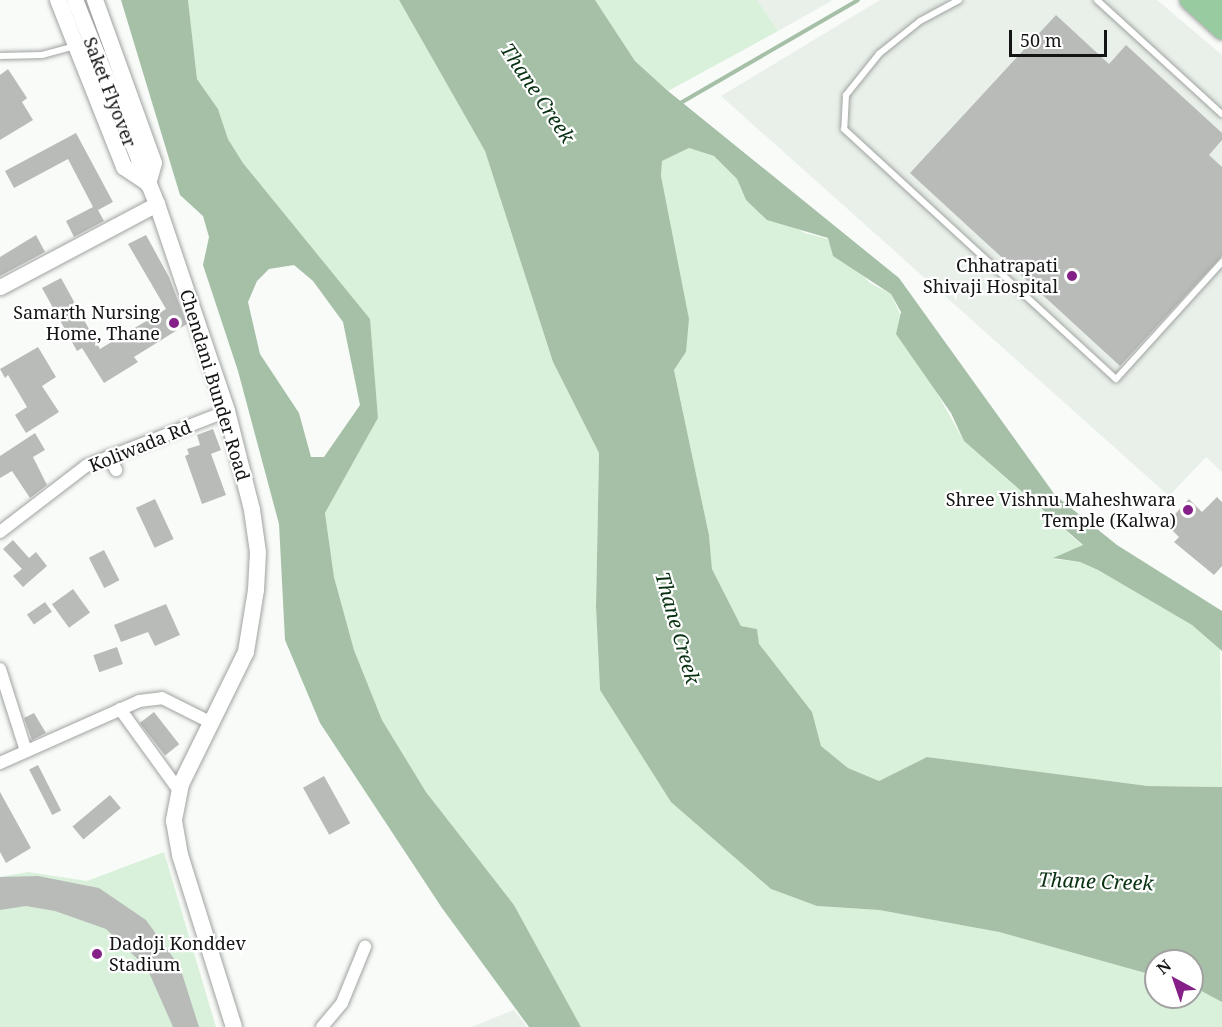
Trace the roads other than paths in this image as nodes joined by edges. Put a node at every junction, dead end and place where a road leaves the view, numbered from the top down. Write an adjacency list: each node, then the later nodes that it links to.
1 (58, 0): 10 (main road, Chendani Bunder Road)
2 (75, 0): 13 (main road, Saket Flyover)
3 (95, 0): 13 (main road)
4 (959, 0): 15 (lane)
5 (1097, 0): 12 (lane)
6 (1190, 0): 9 (main road)
7 (1210, 0): 8 (main road)
8 (1222, 10)
9 (1222, 30)
10 (76, 46): 11 (lane); 13 (main road, Chendani Bunder Road)
11 (0, 56)
12 (1222, 114)
13 (148, 184): 14 (main road, Chendani Bunder Road)
14 (157, 204): 16 (street); 17 (main road, Chendani Bunder Road)
15 (1222, 262)
16 (0, 287)
17 (227, 411): 18 (street, Koliwada Rd); 23 (main road, Chendani Bunder Road)
18 (109, 456): 19 (street); 20 (street, Koliwada Rd)
19 (116, 470)
20 (0, 532)
21 (0, 669): 24 (street)
22 (120, 709): 23 (street); 24 (street); 26 (street)
23 (212, 723): 26 (main road, Chendani Bunder Road)
24 (26, 751): 25 (street)
25 (0, 763)
26 (180, 792): 28 (main road, Chendani Bunder Road)
27 (365, 947): 29 (street)
28 (234, 1027)
29 (322, 1027)

